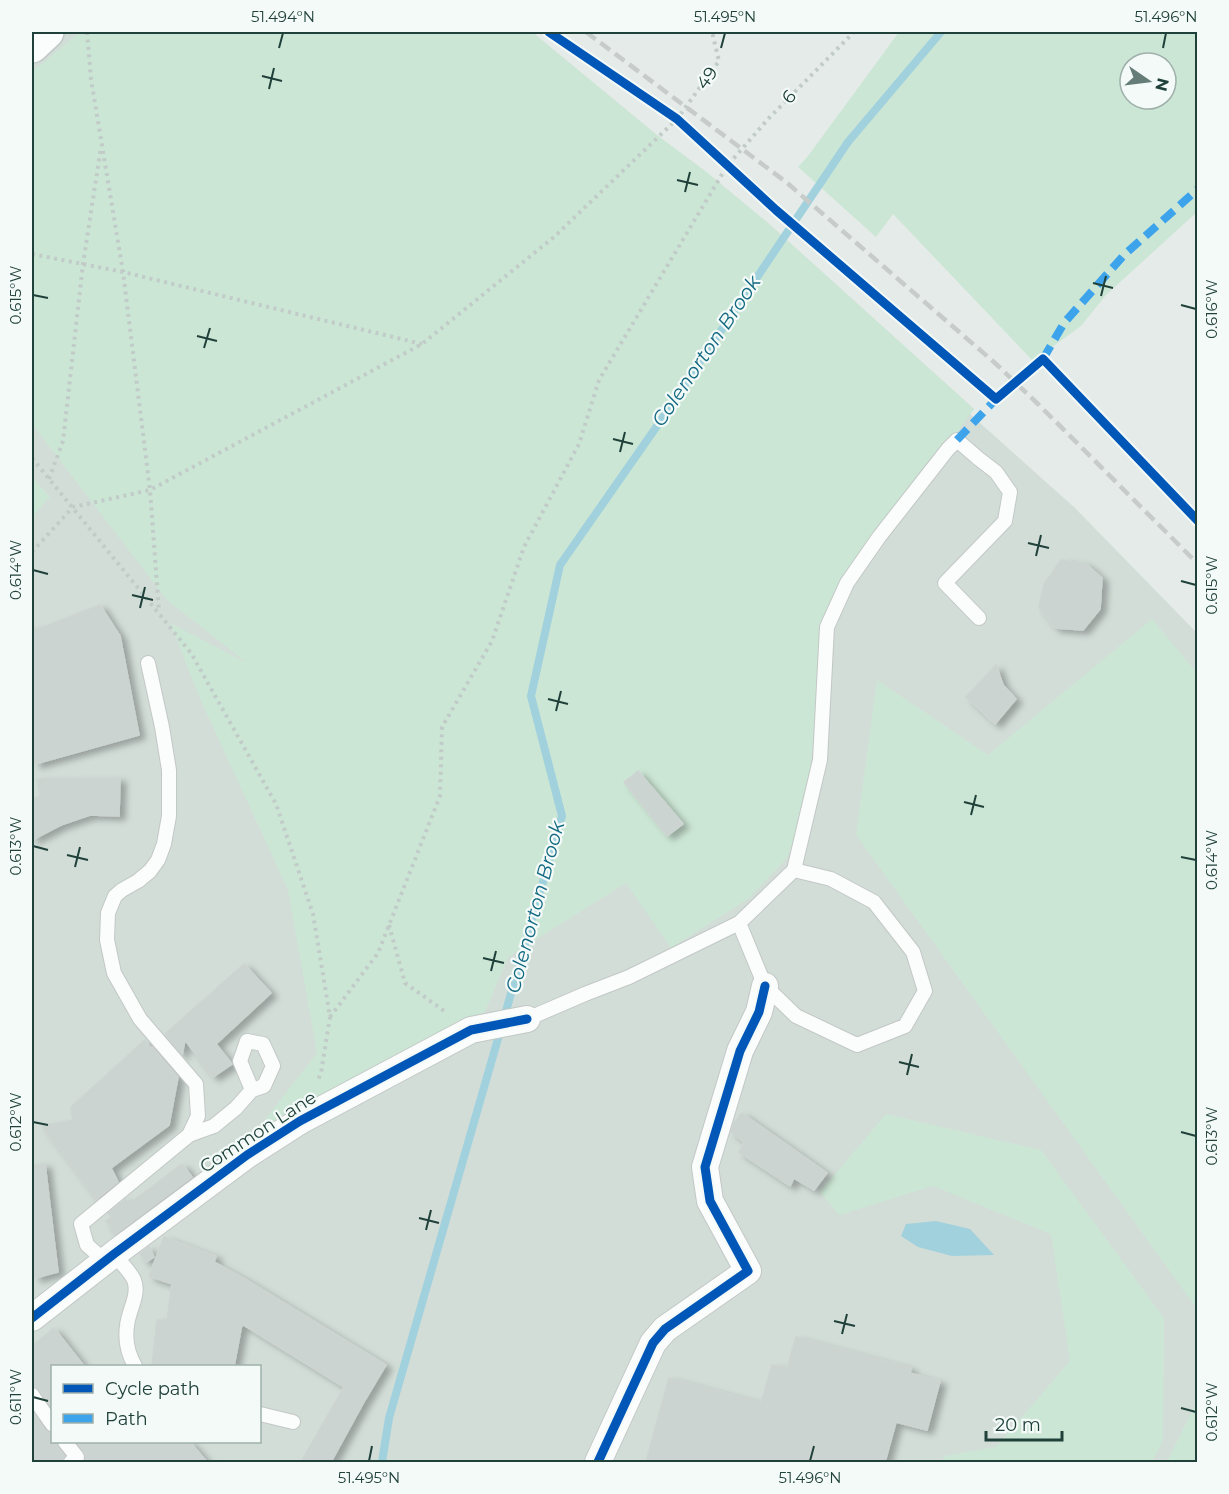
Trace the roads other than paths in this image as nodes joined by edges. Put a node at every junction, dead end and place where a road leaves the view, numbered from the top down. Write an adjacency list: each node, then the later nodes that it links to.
1 (47, 32): 2 (main road)
2 (32, 45)
3 (979, 618): 5 (lane)
4 (148, 663): 10 (lane)
5 (794, 870): 6 (lane); 7 (lane)
6 (739, 923): 7 (lane); 8 (lane)
7 (765, 986): 20 (street)
8 (527, 1019): 11 (street, Common Lane)
9 (252, 1090): 10 (lane)
10 (189, 1135): 11 (lane)
11 (109, 1258): 12 (street, Common Lane); 13 (lane)
12 (32, 1318)
13 (135, 1365)
14 (32, 1395): 17 (lane)
15 (261, 1414): 16 (lane)
16 (293, 1422)
17 (51, 1423)
18 (66, 1443): 19 (lane)
19 (71, 1462)
20 (597, 1462)

